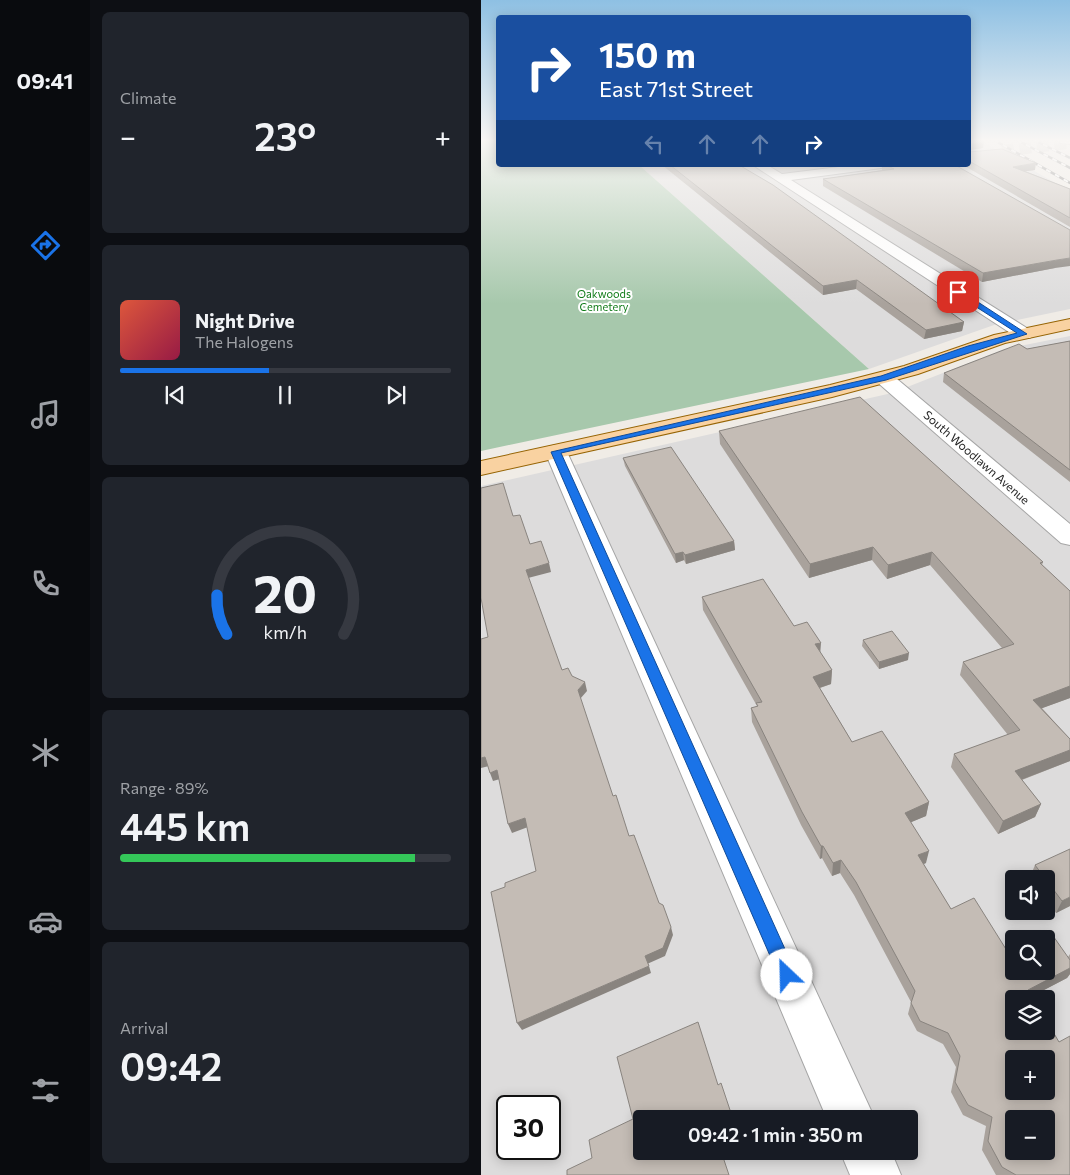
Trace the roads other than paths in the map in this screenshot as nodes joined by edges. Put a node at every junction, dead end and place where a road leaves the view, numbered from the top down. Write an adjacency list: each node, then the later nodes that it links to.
1 (806, 195): 3 (street)
2 (1070, 324): 3 (main road)
3 (1023, 334): 4 (main road)
4 (884, 378): 5 (main road); 7 (street, South Woodlawn Avenue)
5 (556, 452): 6 (main road); 8 (street)
6 (481, 468)
7 (1070, 537)
8 (847, 1110)
9 (869, 1160): 10 (street)
10 (876, 1175)

